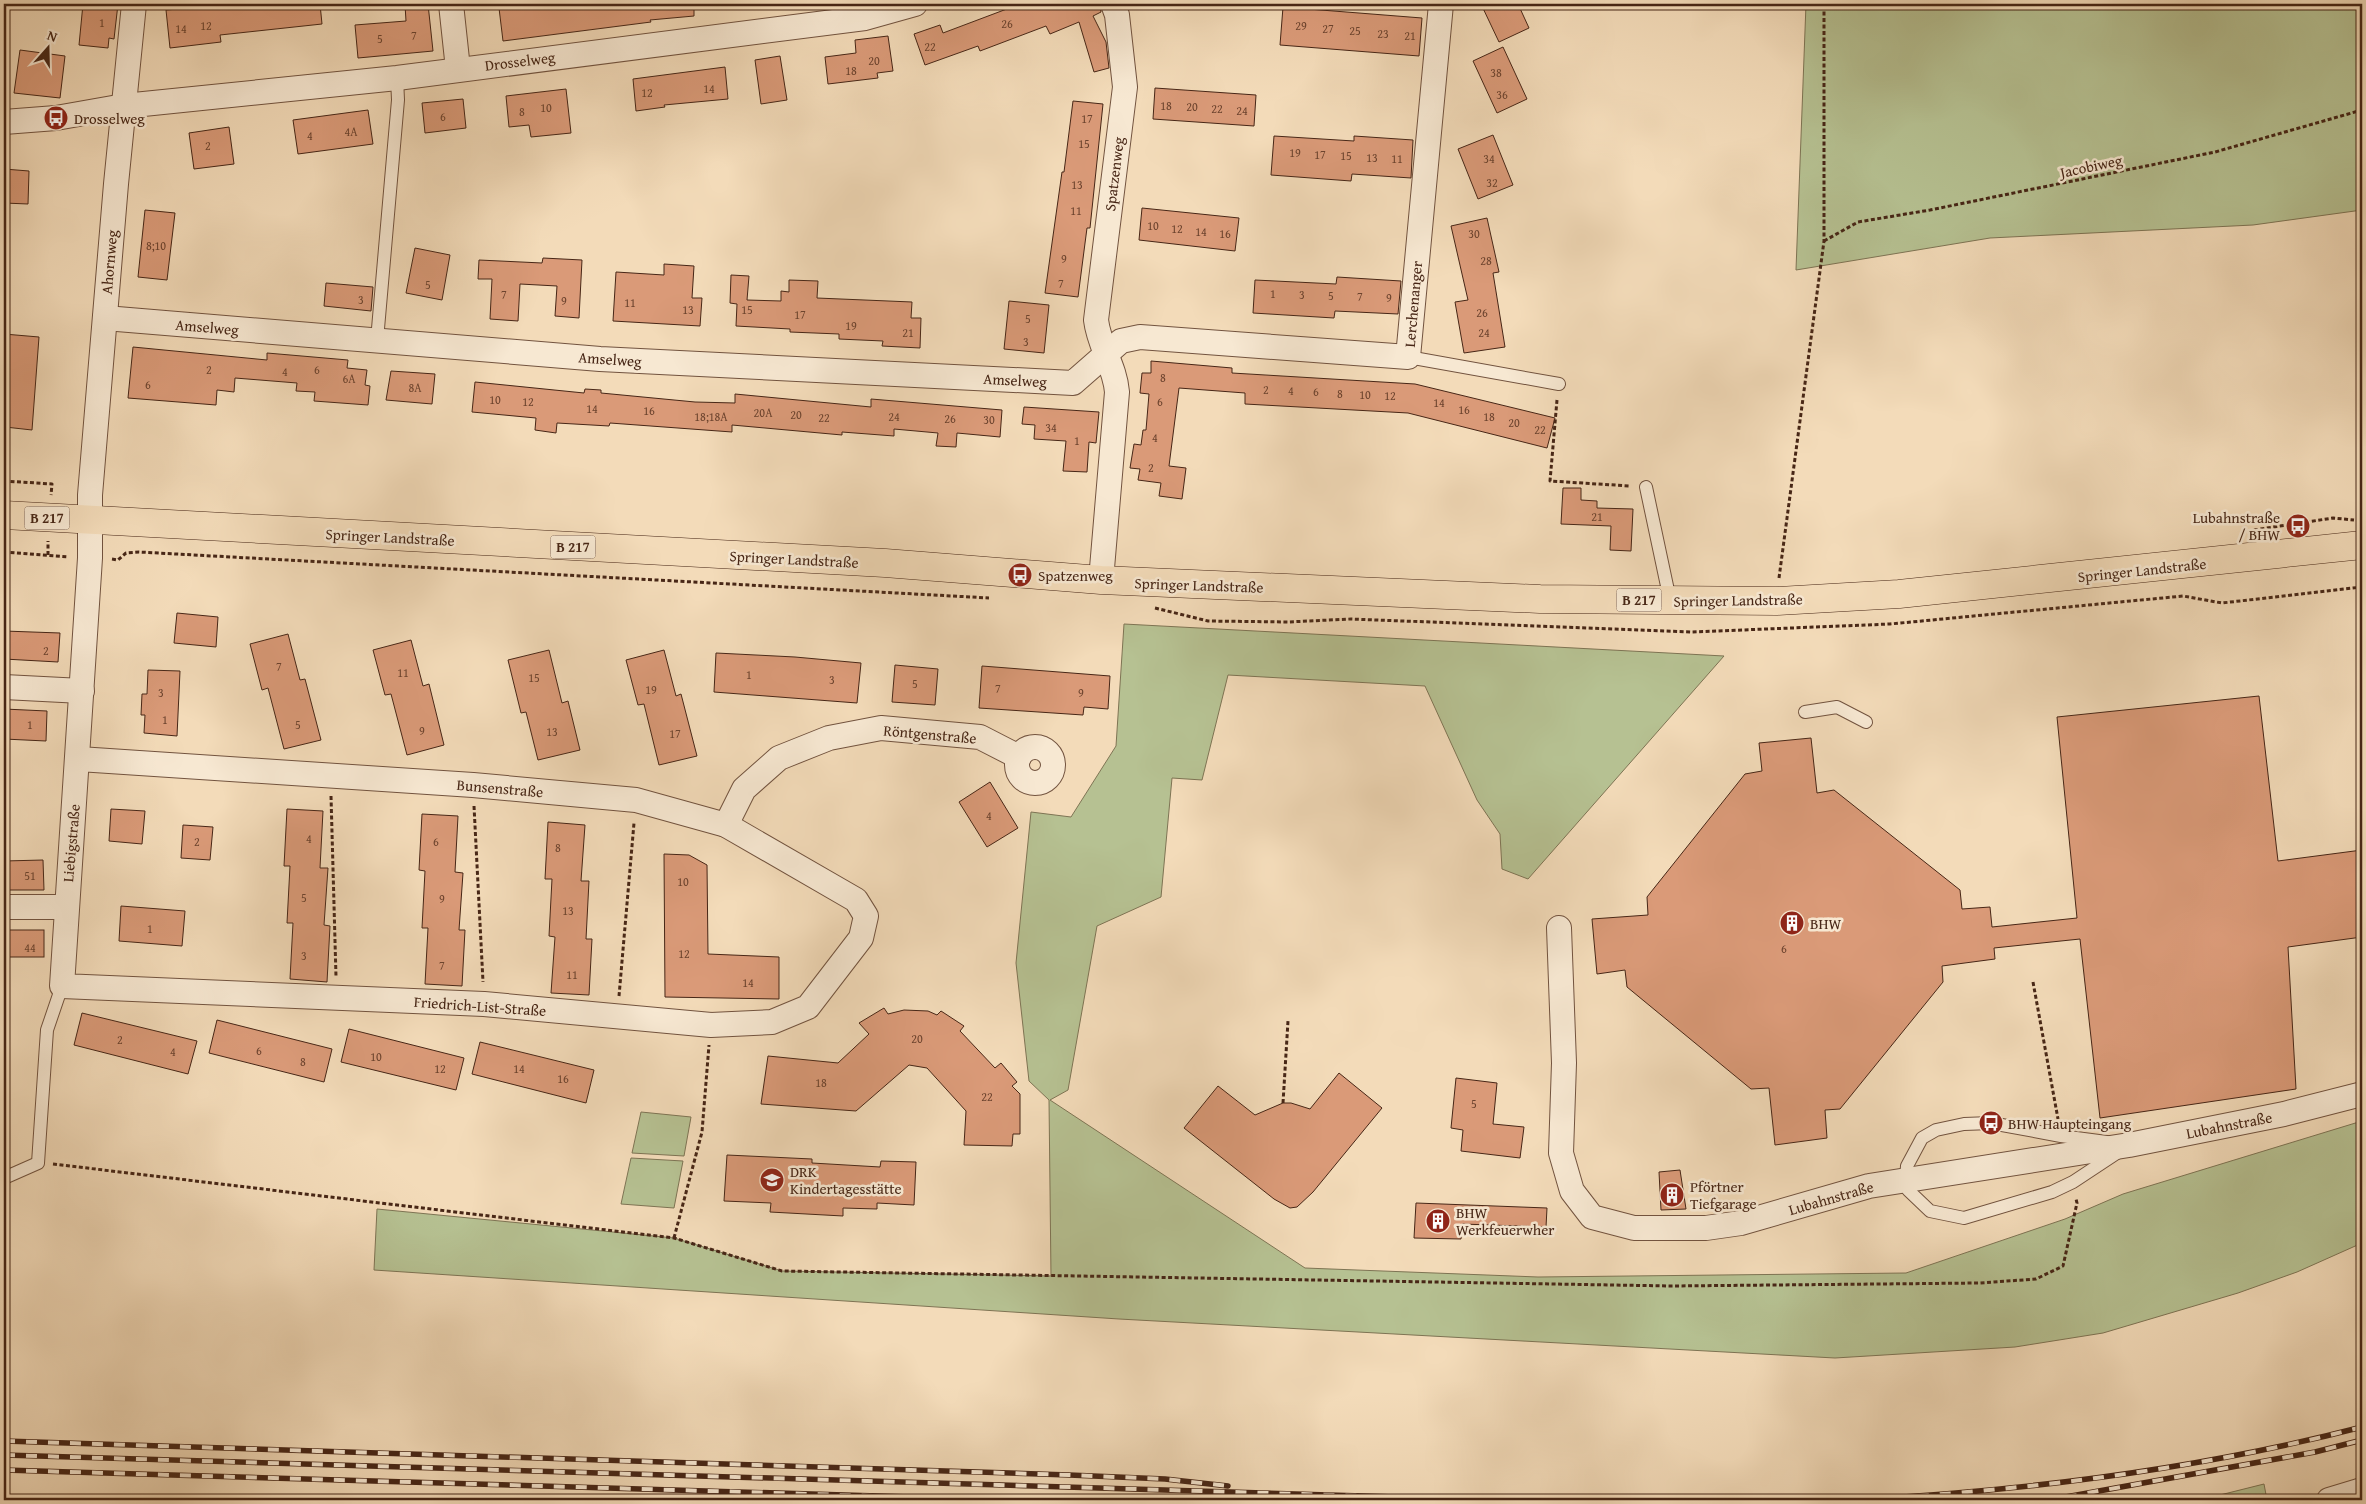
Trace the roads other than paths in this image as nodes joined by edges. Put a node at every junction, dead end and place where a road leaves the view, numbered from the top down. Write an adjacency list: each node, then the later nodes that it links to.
1 (134, 4): 8 (street, Ahornweg)
2 (451, 4): 6 (street)
3 (914, 4): 6 (street, Drosselweg)
4 (1113, 4): 12 (street, Spatzenweg)
5 (1441, 4): 13 (street, Lerchenanger)
6 (458, 69): 7 (street, Drosselweg)
7 (397, 78): 8 (street, Drosselweg); 11 (lane)
8 (124, 106): 9 (street, Drosselweg); 10 (street, Ahornweg)
9 (4, 122)
10 (105, 318): 11 (street, Amselweg); 17 (street, Ahornweg)
11 (377, 340): 12 (street, Amselweg)
12 (1105, 354): 13 (street, Lerchenanger); 19 (street, Spatzenweg)
13 (1408, 357): 14 (lane)
14 (1559, 384)
15 (1646, 487): 20 (lane)
16 (4, 516): 17 (main road, Springer Landstraße / B 217)
17 (91, 520): 19 (main road, Springer Landstraße / B 217); 22 (street, Liebigstraße)
18 (2362, 545): 20 (main road, Springer Landstraße / B 217)
19 (1101, 580): 20 (main road, Springer Landstraße / B 217)
20 (1670, 600)
21 (4, 687): 22 (street)
22 (82, 690): 26 (street, Liebigstraße)
23 (1805, 712): 24 (lane)
24 (1866, 722)
25 (1019, 757): 27 (street, Röntgenstraße)
26 (78, 759): 27 (street, Bunsenstraße); 28 (street, Liebigstraße)
27 (726, 826): 31 (street, Bunsenstraße)
28 (66, 907): 29 (street); 32 (street, Liebigstraße)
29 (4, 908)
30 (1560, 928): 36 (street, Lubahnstraße)
31 (861, 938): 32 (street, Friedrich-List-Straße)
32 (62, 986): 35 (lane, Liebigstraße)
33 (2362, 1094): 34 (street, Lubahnstraße)
34 (2129, 1145): 36 (street, Lubahnstraße); 36 (lane); 36 (lane)
35 (4, 1178)
36 (1906, 1179)
37 (2362, 1490): 38 (street)
38 (2329, 1500)

